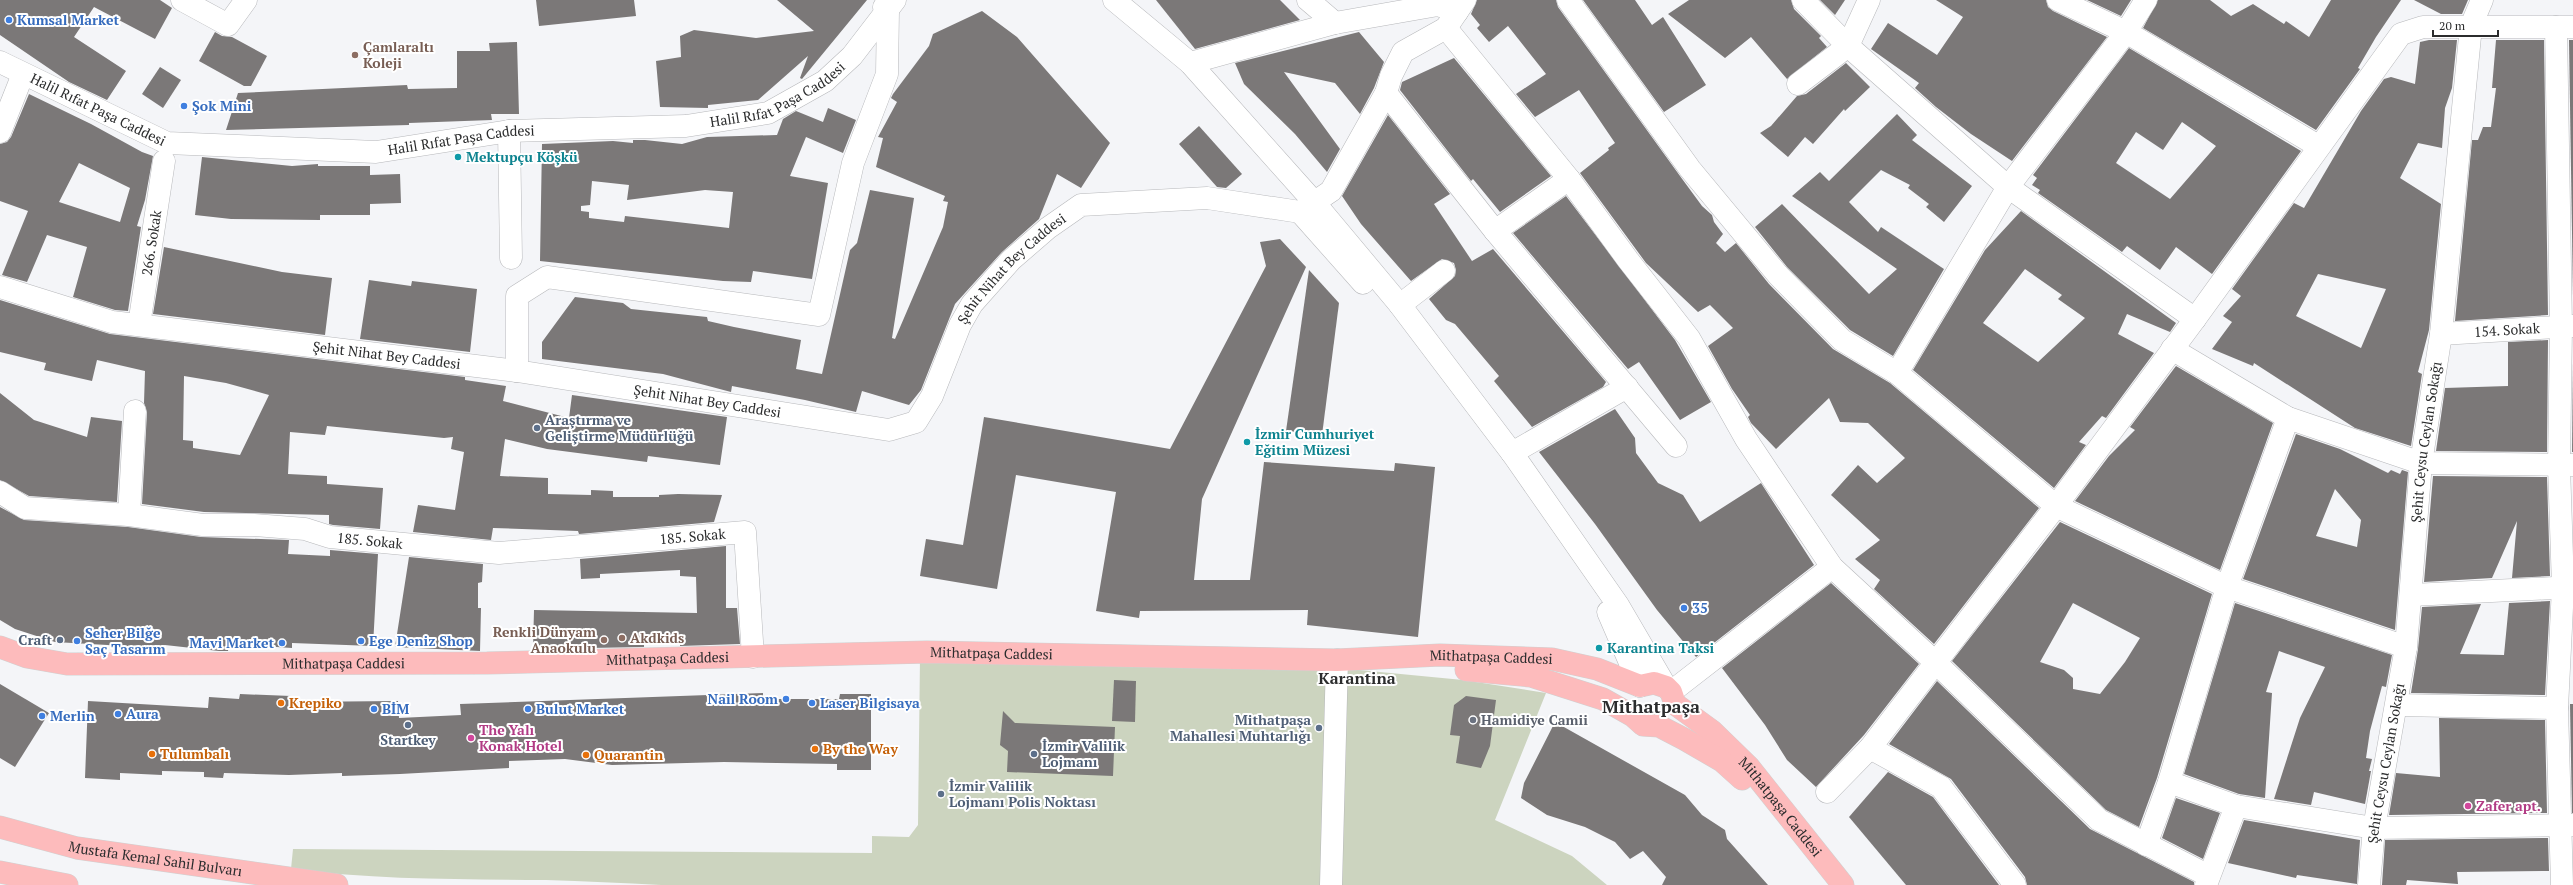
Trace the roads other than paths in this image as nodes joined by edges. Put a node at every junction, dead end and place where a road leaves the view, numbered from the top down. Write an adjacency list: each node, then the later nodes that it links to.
1 (182, 0): 2 (street)
2 (246, 0)
3 (1114, 0): 19 (street)
4 (1308, 0): 13 (street)
5 (1568, 0): 41 (street)
6 (1803, 0): 17 (street)
7 (1869, 0): 17 (street)
8 (2058, 0): 16 (street)
9 (2146, 0): 16 (street)
10 (2482, 0): 14 (street, Şehit Ceysu Ceylan Sokağı)
11 (887, 3): 23 (street, Halil Rıfat Paşa Caddesi); 40 (street)
12 (1456, 14): 13 (street); 22 (street); 27 (street)
13 (1335, 23): 19 (street)
14 (2471, 26): 15 (street); 25 (street); 38 (street, Şehit Ceysu Ceylan Sokağı)
15 (2565, 27): 37 (street)
16 (2126, 32): 25 (street); 28 (street)
17 (1848, 46): 21 (street); 28 (street)
18 (0, 62): 20 (street, Halil Rıfat Paşa Caddesi)
19 (1190, 63): 29 (street)
20 (23, 74): 23 (street, Halil Rıfat Paşa Caddesi); 24 (street)
21 (1798, 84)
22 (1386, 93): 29 (street); 30 (street)
23 (509, 131): 31 (street)
24 (0, 132)
25 (2318, 146): 35 (street)
26 (164, 161): 36 (street, 266. Sokak)
27 (1569, 179): 30 (street); 52 (street)
28 (2008, 187): 35 (street); 41 (street)
29 (1308, 207): 34 (street); 40 (street, Şehit Nihat Bey Caddesi); 61 (street)
30 (1495, 232): 42 (street)
31 (512, 258)
32 (1444, 271): 34 (street)
33 (0, 287): 36 (street, Şehit Nihat Bey Caddesi)
34 (1400, 305): 46 (street)
35 (2195, 319): 39 (street)
36 (139, 325): 40 (street, Şehit Nihat Bey Caddesi)
37 (2567, 327): 38 (street, 154. Sokak); 48 (street)
38 (2441, 334): 47 (street, Şehit Ceysu Ceylan Sokağı)
39 (2172, 349): 44 (street); 50 (street)
40 (517, 371)
41 (1897, 374): 50 (street)
42 (1627, 388): 45 (street); 46 (street)
43 (135, 411): 51 (street)
44 (2288, 418): 47 (street); 53 (street)
45 (1676, 446)
46 (1512, 453): 62 (street)
47 (2421, 463): 48 (street); 55 (street, Şehit Ceysu Ceylan Sokağı)
48 (2566, 465): 54 (street)
49 (0, 492): 51 (street, 185. Sokak)
50 (2056, 506): 53 (street); 60 (street)
51 (129, 515): 58 (street, 185. Sokak)
52 (1832, 568): 60 (street); 62 (street)
53 (2227, 587): 57 (street); 68 (street)
54 (2568, 587): 55 (street); 64 (street)
55 (2412, 595): 57 (street, Şehit Ceysu Ceylan Sokağı)
56 (0, 646): 58 (main road, Mithatpaşa Caddesi)
57 (2406, 648): 63 (street, Şehit Ceysu Ceylan Sokağı)
58 (753, 657): 59 (main road, Mithatpaşa Caddesi)
59 (1337, 660): 61 (main road, Mithatpaşa Caddesi); 65 (main road, Mithatpaşa Caddesi); 79 (street)
60 (1935, 662): 67 (street); 74 (street)
61 (1640, 686): 62 (main road, Mithatpaşa Caddesi); 65 (main road)
62 (1671, 694): 66 (main road); 80 (main road, Mithatpaşa Caddesi)
63 (2397, 706): 64 (street); 73 (street, Şehit Ceysu Ceylan Sokağı)
64 (2557, 708): 71 (street)
65 (1633, 716): 66 (main road, Mithatpaşa Caddesi)
66 (1659, 726): 80 (main road, Mithatpaşa Caddesi)
67 (1870, 748): 69 (street); 81 (street)
68 (2169, 782): 70 (street); 74 (street)
69 (1827, 792)
70 (2236, 806): 73 (street); 76 (street)
71 (2566, 825): 73 (street); 83 (street)
72 (0, 827): 78 (main road, Mustafa Kemal Sahil Bulvarı)
73 (2374, 828): 82 (street, Şehit Ceysu Ceylan Sokağı)
74 (2146, 845): 76 (street)
75 (0, 872): 77 (main road)
76 (2208, 880)
77 (67, 885)
78 (337, 885)
79 (1331, 885)
80 (1842, 885)
81 (2015, 885)
82 (2369, 885)
83 (2562, 885)

